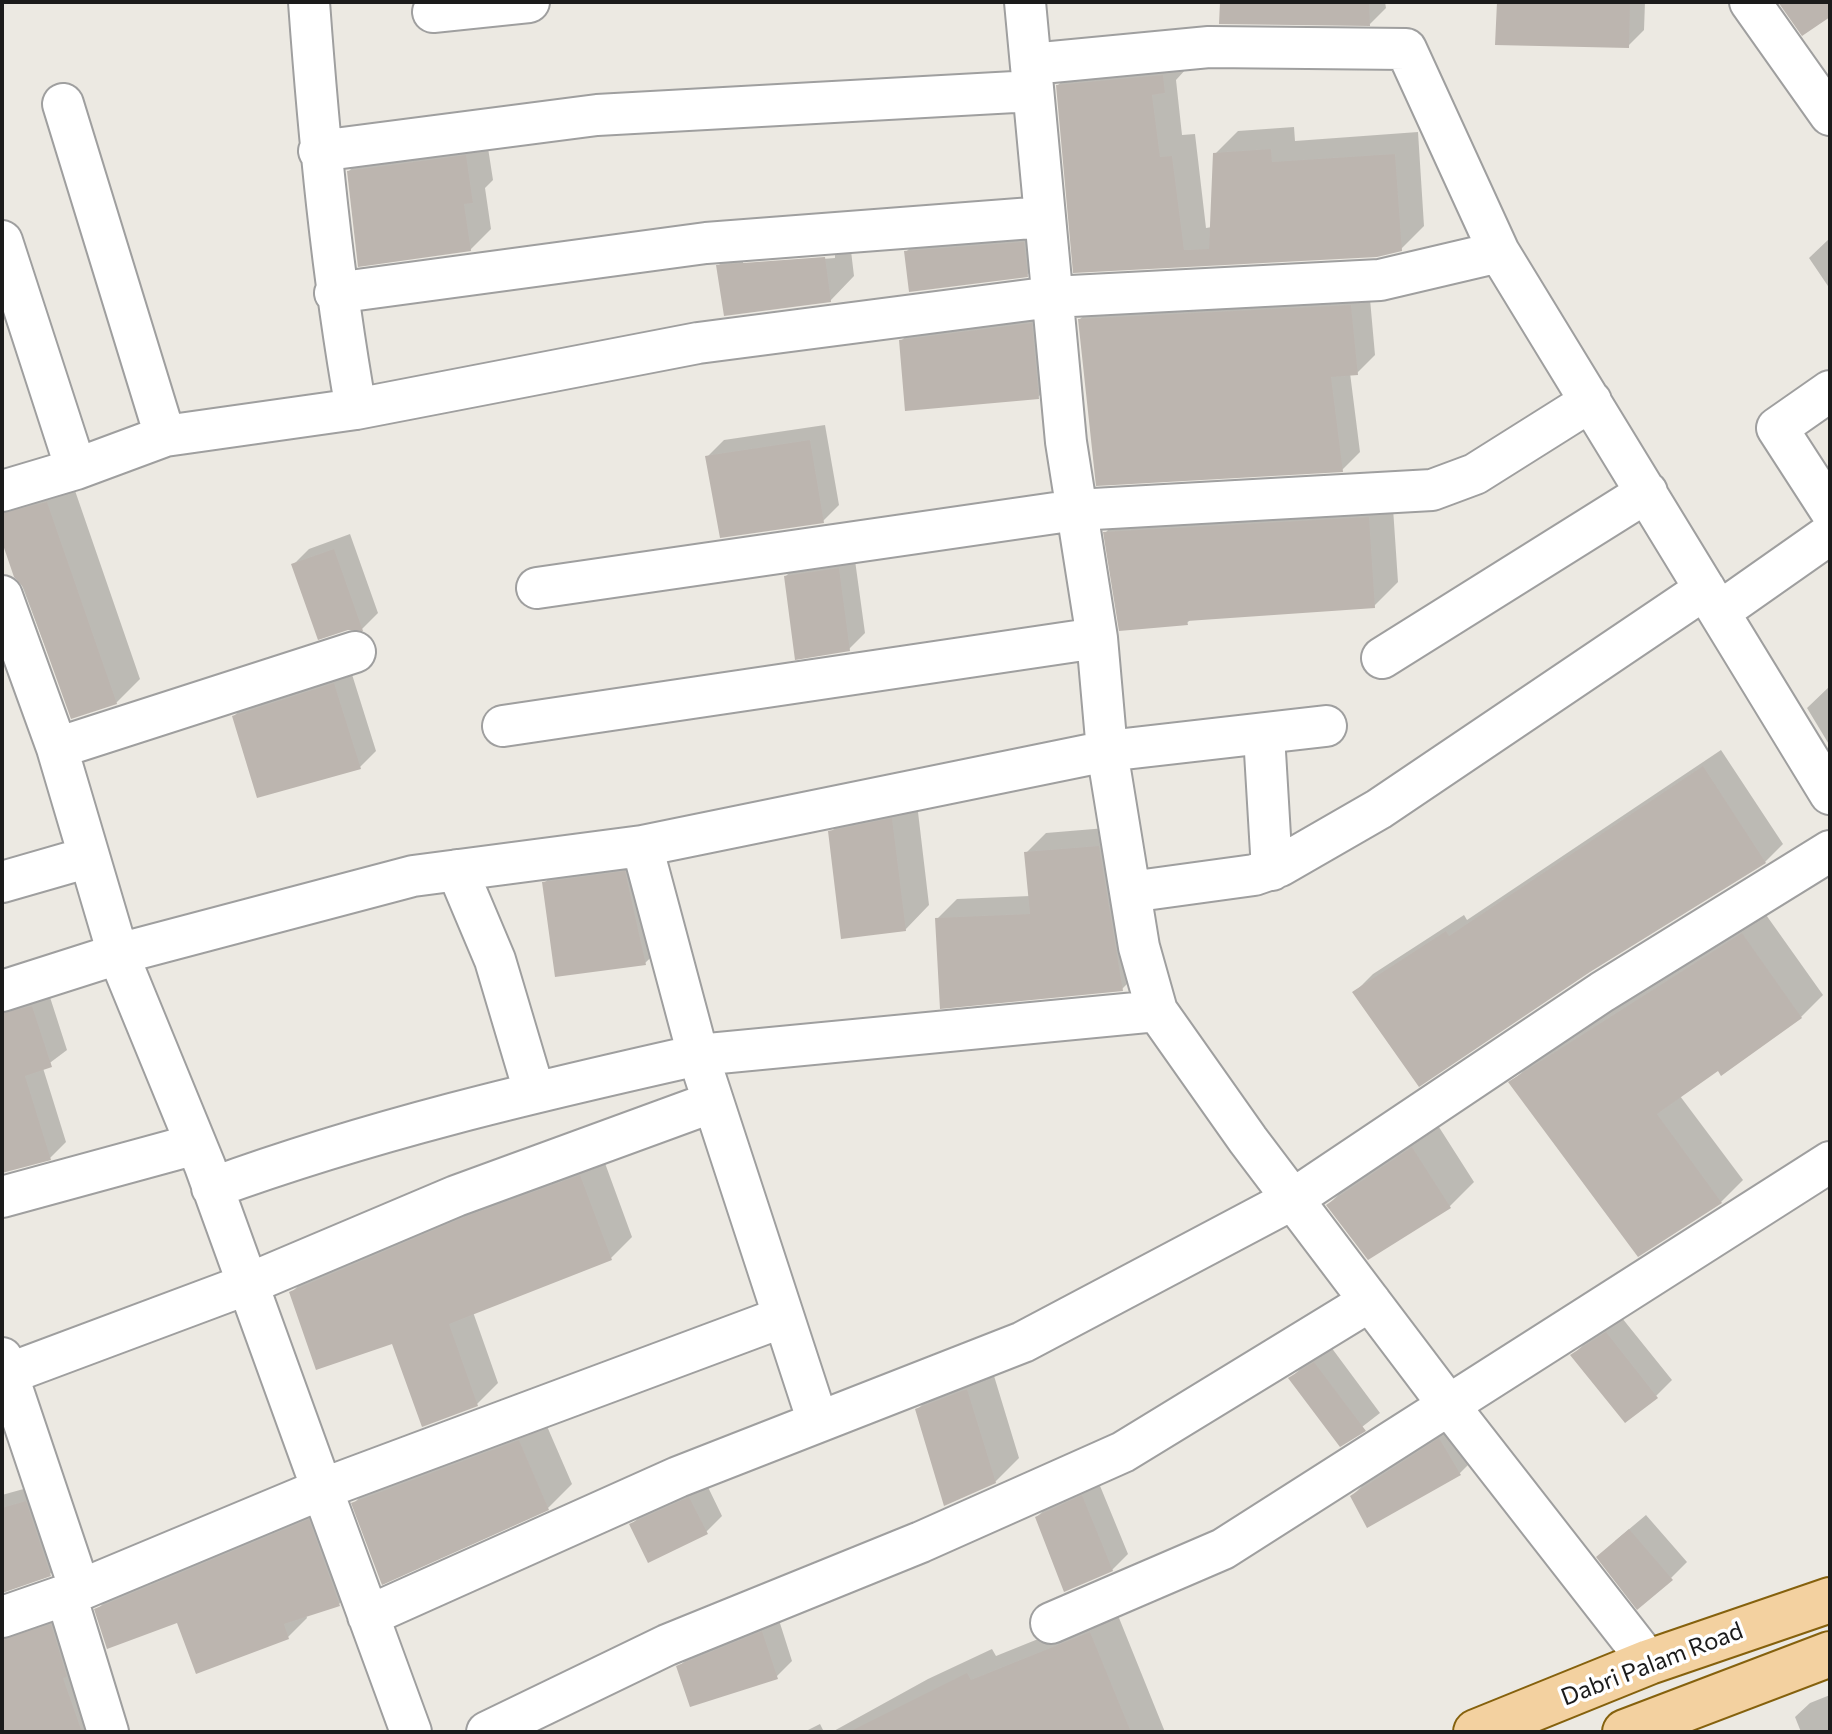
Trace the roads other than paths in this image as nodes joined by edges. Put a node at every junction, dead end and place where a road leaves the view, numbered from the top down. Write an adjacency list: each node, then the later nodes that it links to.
1 (309, 2): 9 (street)
2 (529, 2): 5 (street)
3 (1025, 2): 6 (street)
4 (1750, 2): 8 (street)
5 (433, 12)
6 (1032, 78): 9 (street); 10 (street); 12 (street)
7 (63, 104): 18 (street)
8 (1830, 115)
9 (319, 151): 13 (street)
10 (1045, 217): 13 (street); 14 (street)
11 (2, 241): 19 (street)
12 (1499, 252): 14 (street); 16 (street)
13 (335, 293): 17 (street)
14 (1052, 297): 17 (street); 22 (street)
15 (1830, 391): 23 (street)
16 (1591, 401): 21 (street); 22 (street)
17 (356, 409): 18 (street)
18 (165, 436): 19 (street)
19 (76, 469): 20 (street)
20 (2, 491)
21 (1647, 492): 27 (street); 30 (street)
22 (1076, 510): 25 (street); 28 (street)
23 (1830, 510)
24 (1830, 534): 27 (street)
25 (537, 588)
26 (2, 596): 34 (street)
27 (1712, 600): 36 (street); 41 (street)
28 (1097, 638): 31 (street); 35 (street)
29 (355, 652): 34 (street)
30 (1382, 658)
31 (503, 726)
32 (1326, 726): 33 (street)
33 (1264, 735): 35 (street); 41 (street)
34 (57, 748): 39 (street)
35 (1107, 751): 37 (street); 43 (street)
36 (1830, 794)
37 (642, 846): 40 (street); 47 (street)
38 (1830, 851): 54 (street)
39 (89, 857): 42 (street); 44 (street)
40 (457, 870): 44 (street); 48 (street)
41 (1272, 870): 43 (street)
42 (2, 882)
43 (1130, 892): 46 (street)
44 (118, 954): 45 (street); 50 (street)
45 (2, 991)
46 (1157, 1011): 47 (street); 54 (street)
47 (698, 1055): 48 (street); 49 (street)
48 (534, 1091): 52 (street)
49 (713, 1102): 55 (street); 57 (street)
50 (196, 1144): 52 (street); 53 (street)
51 (1830, 1162): 59 (street)
52 (212, 1188): 55 (street)
53 (2, 1197)
54 (1293, 1199): 56 (street); 60 (street)
55 (248, 1284): 58 (street); 61 (street)
56 (1370, 1301): 59 (street); 71 (street)
57 (783, 1317): 60 (street); 61 (street)
58 (5, 1369): 62 (street)
59 (1450, 1407): 66 (street); 68 (street)
60 (818, 1422): 64 (street)
61 (322, 1489): 62 (street); 64 (street)
62 (73, 1592): 65 (street); 69 (street)
63 (1830, 1600): 68 (main road, Dabri Palam Road)
64 (368, 1616): 70 (street)
65 (2, 1617)
66 (1051, 1623)
67 (1830, 1654): 73 (main road)
68 (1649, 1662): 72 (main road, Dabri Palam Road)
69 (108, 1732)
70 (411, 1732)
71 (487, 1732)
72 (1476, 1732)
73 (1625, 1732)

